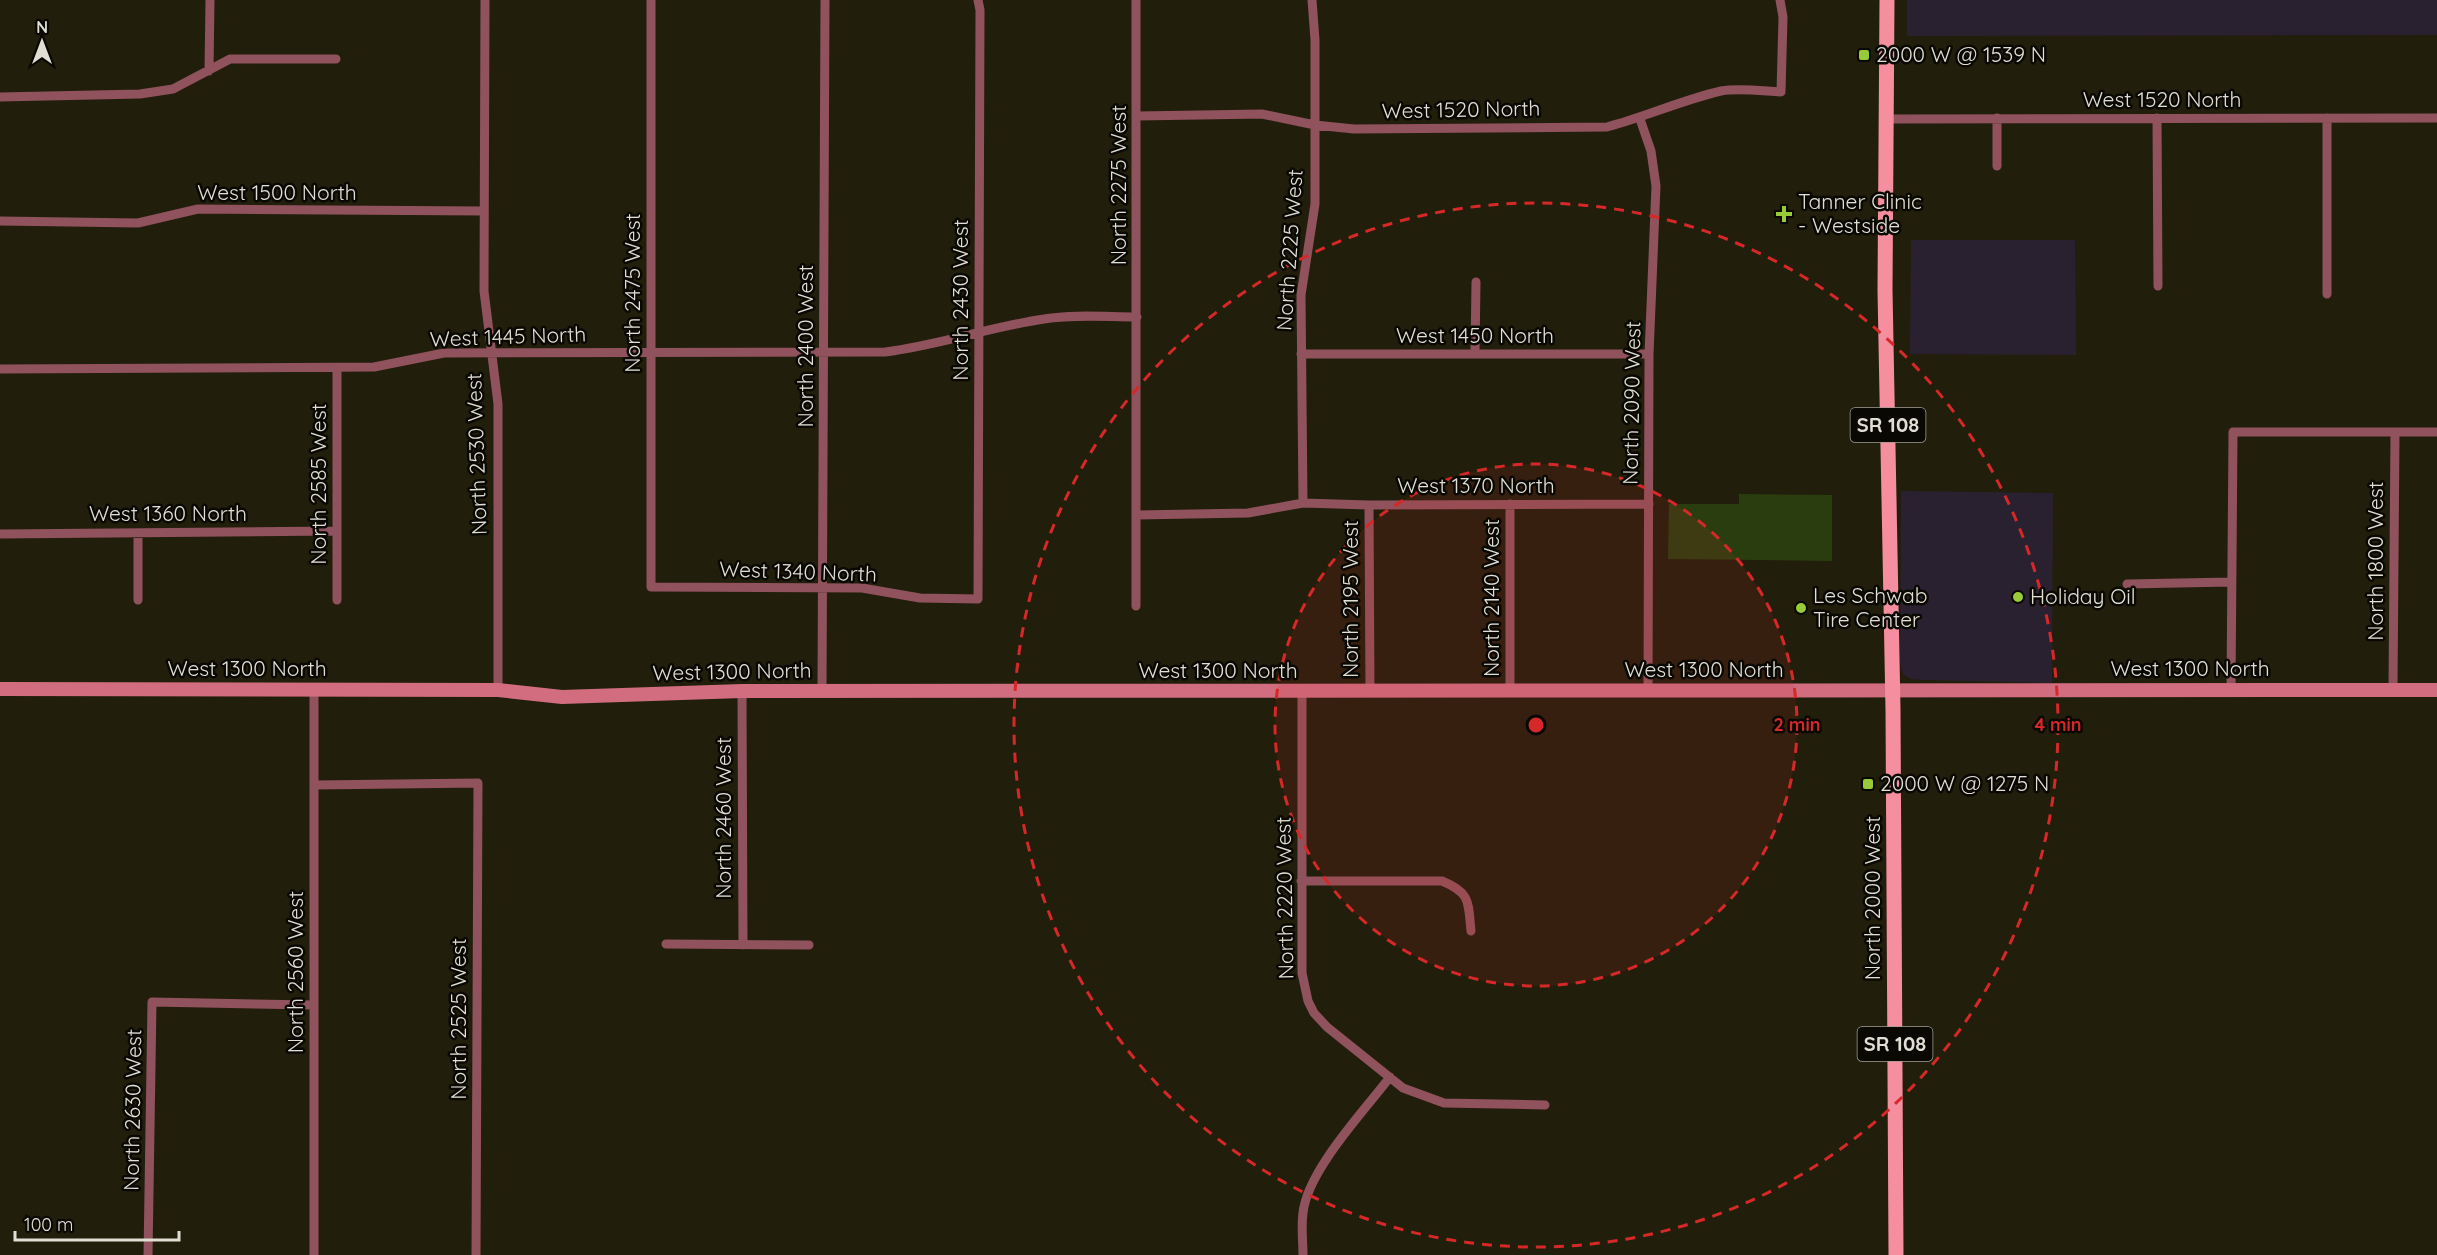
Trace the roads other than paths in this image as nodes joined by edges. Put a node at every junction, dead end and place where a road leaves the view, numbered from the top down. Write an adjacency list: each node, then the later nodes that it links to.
1 (210, 0): 11 (street)
2 (485, 0): 22 (street, North 2530 West)
3 (651, 0): 31 (street, North 2475 West)
4 (825, 0): 29 (street, North 2400 West)
5 (978, 0): 28 (street, North 2430 West)
6 (1136, 0): 13 (street, North 2275 West)
7 (1312, 0): 20 (street, North 2225 West)
8 (1780, 0): 18 (street, West 1520 North)
9 (1887, 0): 19 (main road, North 2000 West / SR 108)
10 (336, 59): 11 (street)
11 (209, 71): 12 (street)
12 (0, 97)
13 (1137, 116): 20 (street, West 1520 North); 27 (street, North 2275 West)
14 (1997, 118): 15 (street, West 1520 North); 19 (street, West 1520 North); 21 (street)
15 (2157, 118): 16 (street, West 1520 North); 25 (street)
16 (2326, 118): 17 (street, West 1520 North); 26 (street)
17 (2437, 118)
18 (1640, 119): 20 (street, West 1520 North); 34 (street, North 2090 West)
19 (1886, 119): 58 (main road, North 2000 West / SR 108)
20 (1315, 125): 33 (street, North 2225 West)
21 (1997, 166)
22 (484, 212): 23 (street, West 1500 North); 30 (street, North 2530 West)
23 (0, 221)
24 (1476, 282): 32 (street)
25 (2158, 286)
26 (2327, 294)
27 (1137, 317): 28 (street); 43 (street, North 2275 West)
28 (980, 331): 29 (street, West 1445 North); 51 (street, North 2430 West)
29 (824, 352): 31 (street, West 1445 North); 50 (street, North 2400 West)
30 (491, 353): 31 (street, West 1445 North); 35 (street, West 1445 North); 57 (street, North 2530 West)
31 (651, 353): 49 (street, North 2475 West)
32 (1475, 353): 33 (street, West 1450 North); 34 (street, West 1450 North)
33 (1301, 354): 39 (street, North 2225 West)
34 (1649, 354): 41 (street, North 2090 West)
35 (337, 368): 36 (street, West 1445 North); 44 (street, North 2585 West)
36 (0, 369)
37 (2396, 432): 38 (street); 47 (street); 60 (street, North 1800 West)
38 (2437, 432)
39 (1302, 503): 42 (street, West 1370 North); 43 (street, West 1370 North)
40 (1510, 504): 41 (street, West 1370 North); 42 (street, West 1370 North); 64 (street, North 2140 West)
41 (1649, 504): 65 (street, North 2090 West)
42 (1369, 505): 67 (street, North 2195 West)
43 (1137, 515): 54 (street, North 2275 West)
44 (336, 531): 45 (street, West 1360 North); 53 (street, North 2585 West)
45 (138, 533): 46 (street, West 1360 North); 52 (street)
46 (0, 534)
47 (2231, 582): 48 (street); 59 (street)
48 (2127, 584)
49 (651, 586): 50 (street, West 1340 North)
50 (823, 588): 51 (street, West 1340 North); 63 (street, North 2400 West)
51 (978, 599)
52 (138, 600)
53 (337, 600)
54 (1136, 606)
55 (0, 689): 56 (street, West 1300 North)
56 (314, 690): 57 (street, West 1300 North); 68 (street, North 2560 West)
57 (498, 690): 62 (street, West 1300 North)
58 (1892, 690): 59 (street, West 1300 North); 65 (street, West 1300 North); 81 (main road, North 2000 West / SR 108)
59 (2231, 690): 60 (street, West 1300 North)
60 (2393, 690): 61 (street, West 1300 North)
61 (2437, 690)
62 (742, 691): 63 (street, West 1300 North); 72 (street, North 2460 West)
63 (822, 691): 66 (street, West 1300 North)
64 (1510, 691): 65 (street, West 1300 North); 67 (street, West 1300 North)
65 (1648, 691)
66 (1302, 692): 67 (street, West 1300 North); 69 (street, North 2220 West)
67 (1370, 692)
68 (315, 785): 74 (street, North 2560 West); 79 (street, North 2525 West)
69 (1301, 881): 70 (street); 75 (street, North 2220 West)
70 (1471, 931)
71 (666, 944): 72 (street)
72 (743, 945): 73 (street)
73 (808, 945)
74 (314, 1005): 77 (street, North 2630 West); 78 (street, North 2560 West)
75 (1390, 1077): 76 (street, North 2220 West); 80 (street)
76 (1545, 1105)
77 (148, 1255)
78 (314, 1255)
79 (476, 1255)
80 (1303, 1255)
81 (1896, 1255)

